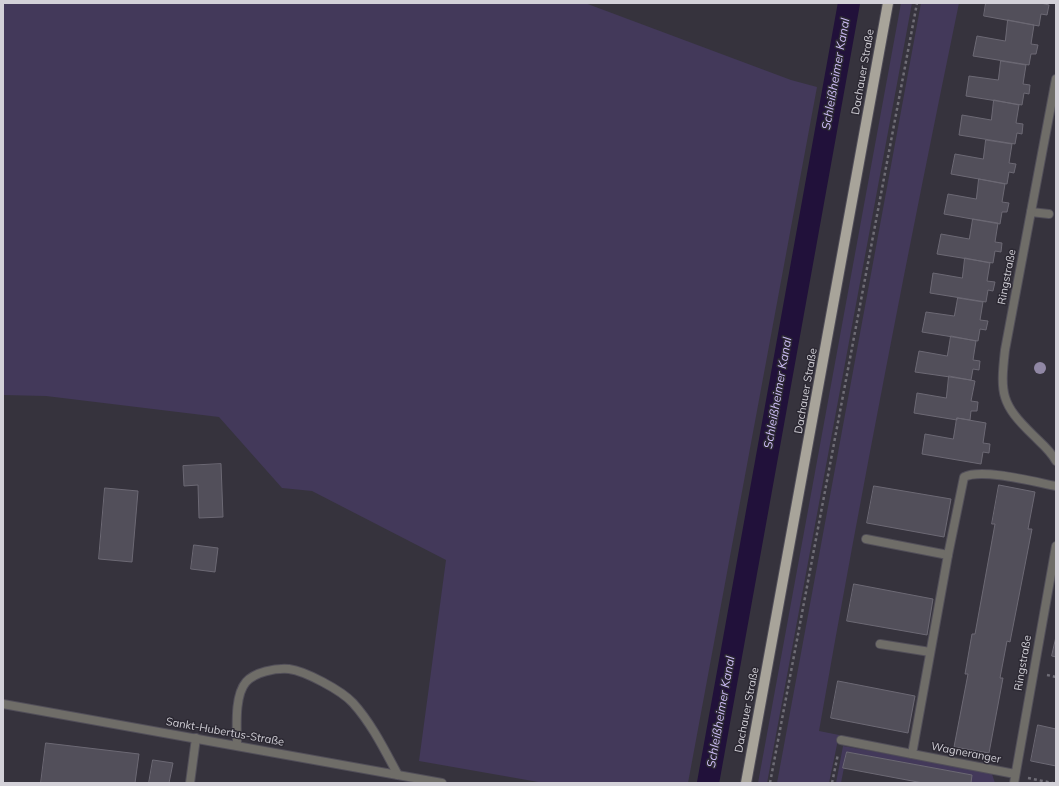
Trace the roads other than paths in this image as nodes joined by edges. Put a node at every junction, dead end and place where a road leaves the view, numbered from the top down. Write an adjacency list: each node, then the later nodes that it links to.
1 (888, 3): 22 (main road, Dachauer Straße)
2 (1056, 79): 3 (street, Ringstraße)
3 (1031, 212): 4 (street); 5 (street, Ringstraße)
4 (1049, 214)
5 (1056, 461)
6 (1056, 486): 9 (street)
7 (866, 539): 9 (street)
8 (1056, 546): 10 (street, Ringstraße)
9 (948, 555): 12 (street)
10 (1054, 562): 18 (street, Ringstraße)
11 (880, 644): 12 (street)
12 (930, 652): 17 (street)
13 (3, 704): 14 (street, Sankt-Hubertus-Straße)
14 (196, 738): 16 (street, Sankt-Hubertus-Straße); 20 (street)
15 (841, 740): 17 (street, Wagneranger)
16 (237, 745): 19 (street, Sankt-Hubertus-Straße); 19 (street)
17 (912, 754): 18 (street, Wagneranger)
18 (1016, 774): 23 (street, Ringstraße)
19 (398, 775): 21 (street, Sankt-Hubertus-Straße)
20 (190, 783)
21 (442, 783)
22 (746, 783)
23 (1014, 783)

